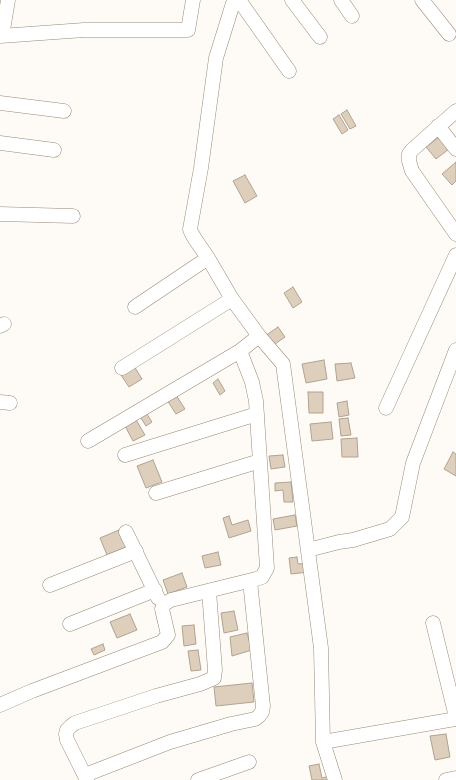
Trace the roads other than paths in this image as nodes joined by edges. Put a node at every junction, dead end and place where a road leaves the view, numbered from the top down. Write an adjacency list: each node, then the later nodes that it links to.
1 (8, 0): 10 (street)
2 (193, 0): 10 (street)
3 (234, 0): 24 (street)
4 (239, 0): 12 (street)
5 (292, 0): 11 (street)
6 (341, 0): 8 (street)
7 (422, 0): 9 (street)
8 (352, 16)
9 (449, 34)
10 (1, 36)
11 (320, 37)
12 (289, 71)
13 (0, 103): 14 (street)
14 (64, 111)
15 (456, 111): 16 (street)
16 (438, 126): 19 (street); 22 (street)
17 (0, 143): 18 (street)
18 (54, 150)
19 (456, 150)
20 (0, 214): 21 (street)
21 (73, 216)
22 (456, 234)
23 (456, 255): 31 (street)
24 (208, 258): 25 (street); 26 (street)
25 (232, 298): 27 (street); 30 (street)
26 (135, 307)
27 (259, 336): 29 (street); 38 (street)
28 (456, 350): 38 (street)
29 (240, 351): 32 (street); 33 (street)
30 (122, 368)
31 (386, 408)
32 (257, 414): 34 (street); 35 (street)
33 (88, 441)
34 (125, 455)
35 (260, 461): 36 (street); 40 (street)
36 (156, 493)
37 (126, 532): 39 (street)
38 (308, 550): 49 (street)
39 (136, 551): 41 (street); 42 (street)
40 (250, 581): 43 (street); 52 (street)
41 (50, 585)
42 (155, 590): 44 (street); 46 (street)
43 (209, 591): 44 (street); 52 (street)
44 (162, 606): 47 (street)
45 (433, 623): 48 (street)
46 (70, 624)
47 (0, 705)
48 (456, 718): 49 (street)
49 (324, 742): 55 (street)
50 (249, 762): 51 (street)
51 (233, 774): 54 (street)
52 (86, 777)
53 (456, 778): 56 (street)
54 (198, 780)
55 (335, 780)
56 (446, 780)

